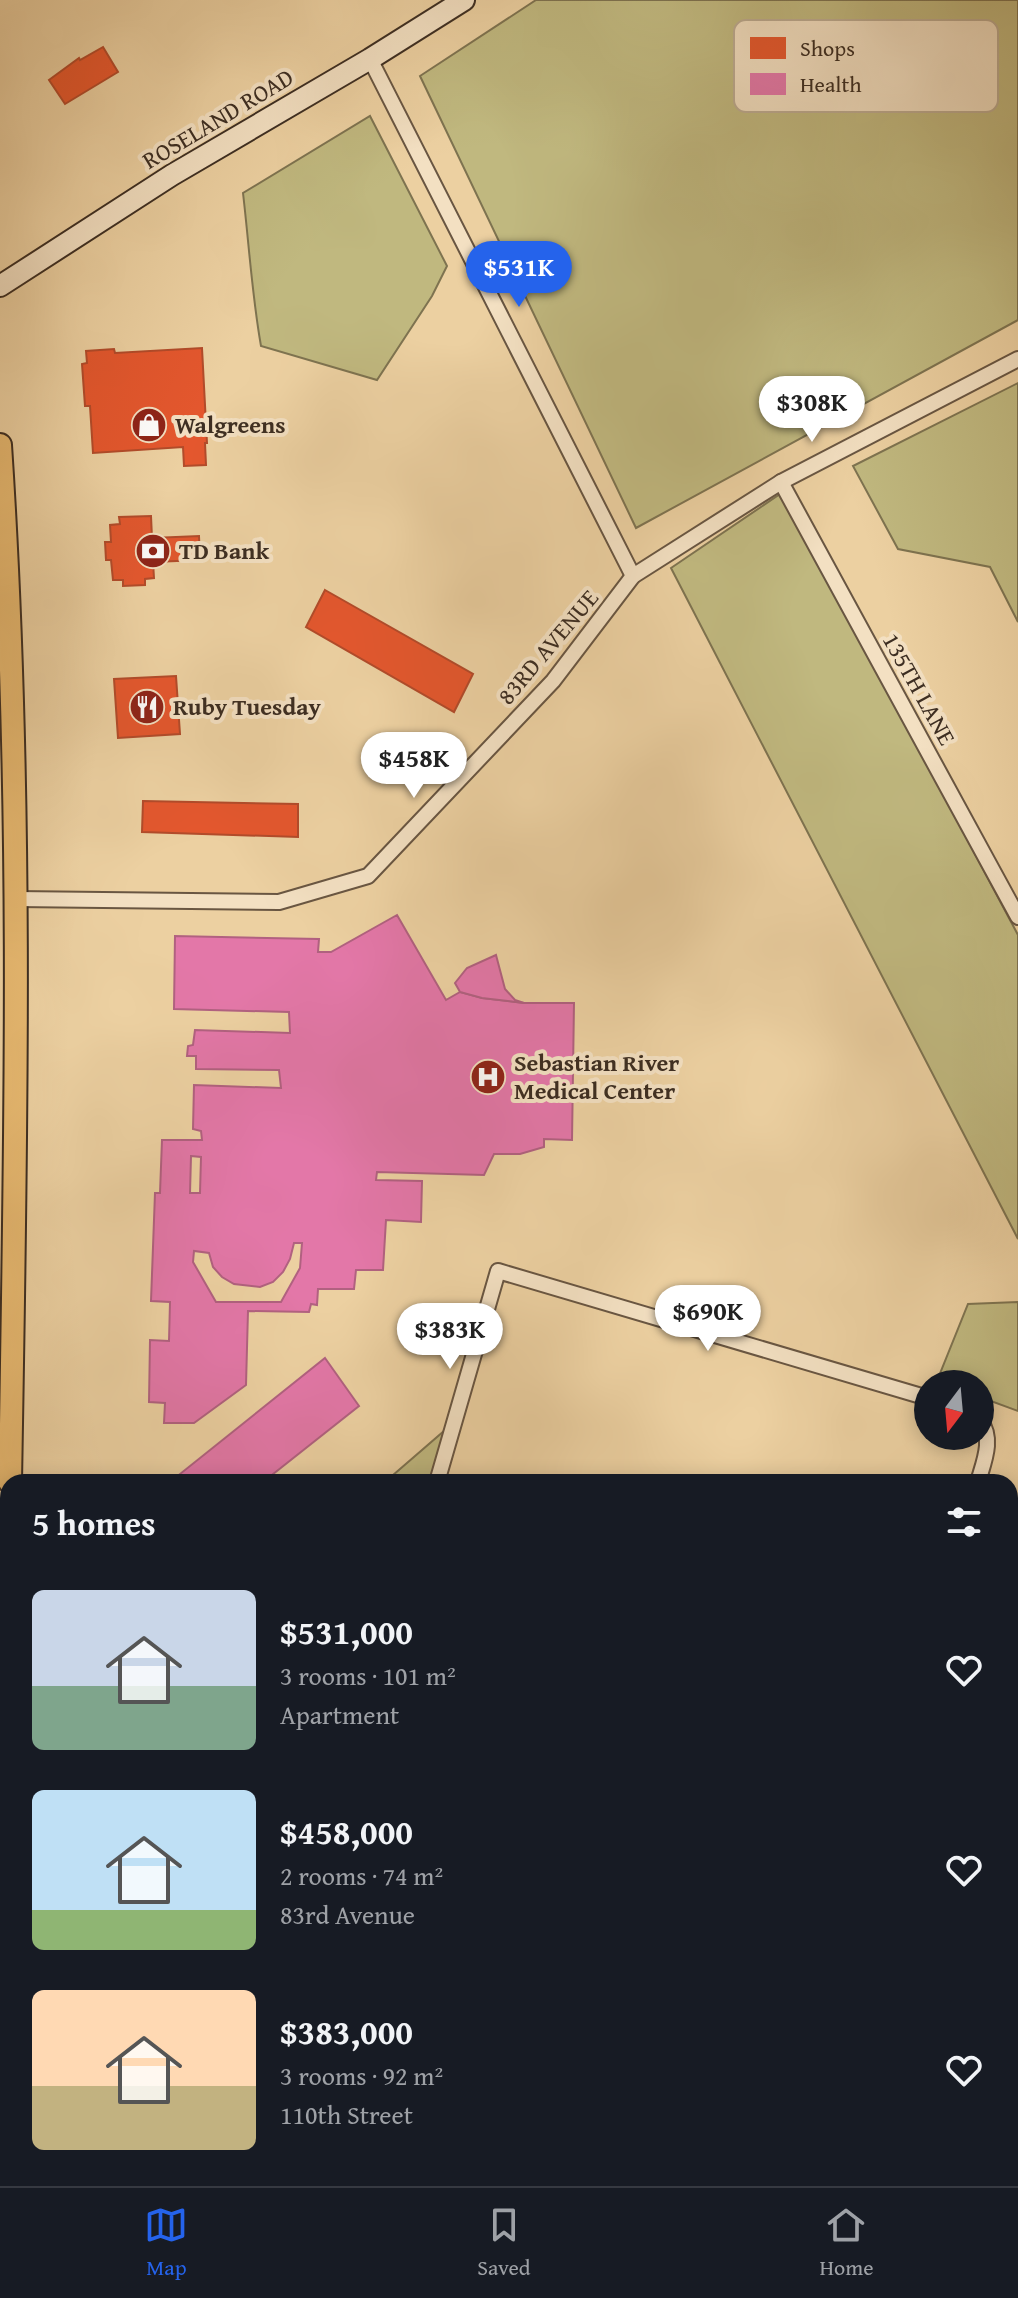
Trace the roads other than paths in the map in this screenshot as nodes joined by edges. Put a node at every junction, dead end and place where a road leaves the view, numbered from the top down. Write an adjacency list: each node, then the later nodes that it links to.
1 (464, 0): 2 (main road, ROSELAND ROAD)
2 (370, 59): 3 (main road, ROSELAND ROAD); 7 (street)
3 (0, 286)
4 (1018, 359): 6 (street, 83RD AVENUE)
5 (0, 445): 8 (main road)
6 (781, 482): 7 (street, 83RD AVENUE); 9 (street, 135TH LANE)
7 (633, 576): 8 (street, 83RD AVENUE)
8 (8, 892): 12 (main road)
9 (1018, 917)
10 (914, 1394): 13 (street)
11 (987, 1450): 14 (street)
12 (10, 1474)
13 (439, 1474)
14 (980, 1474)

